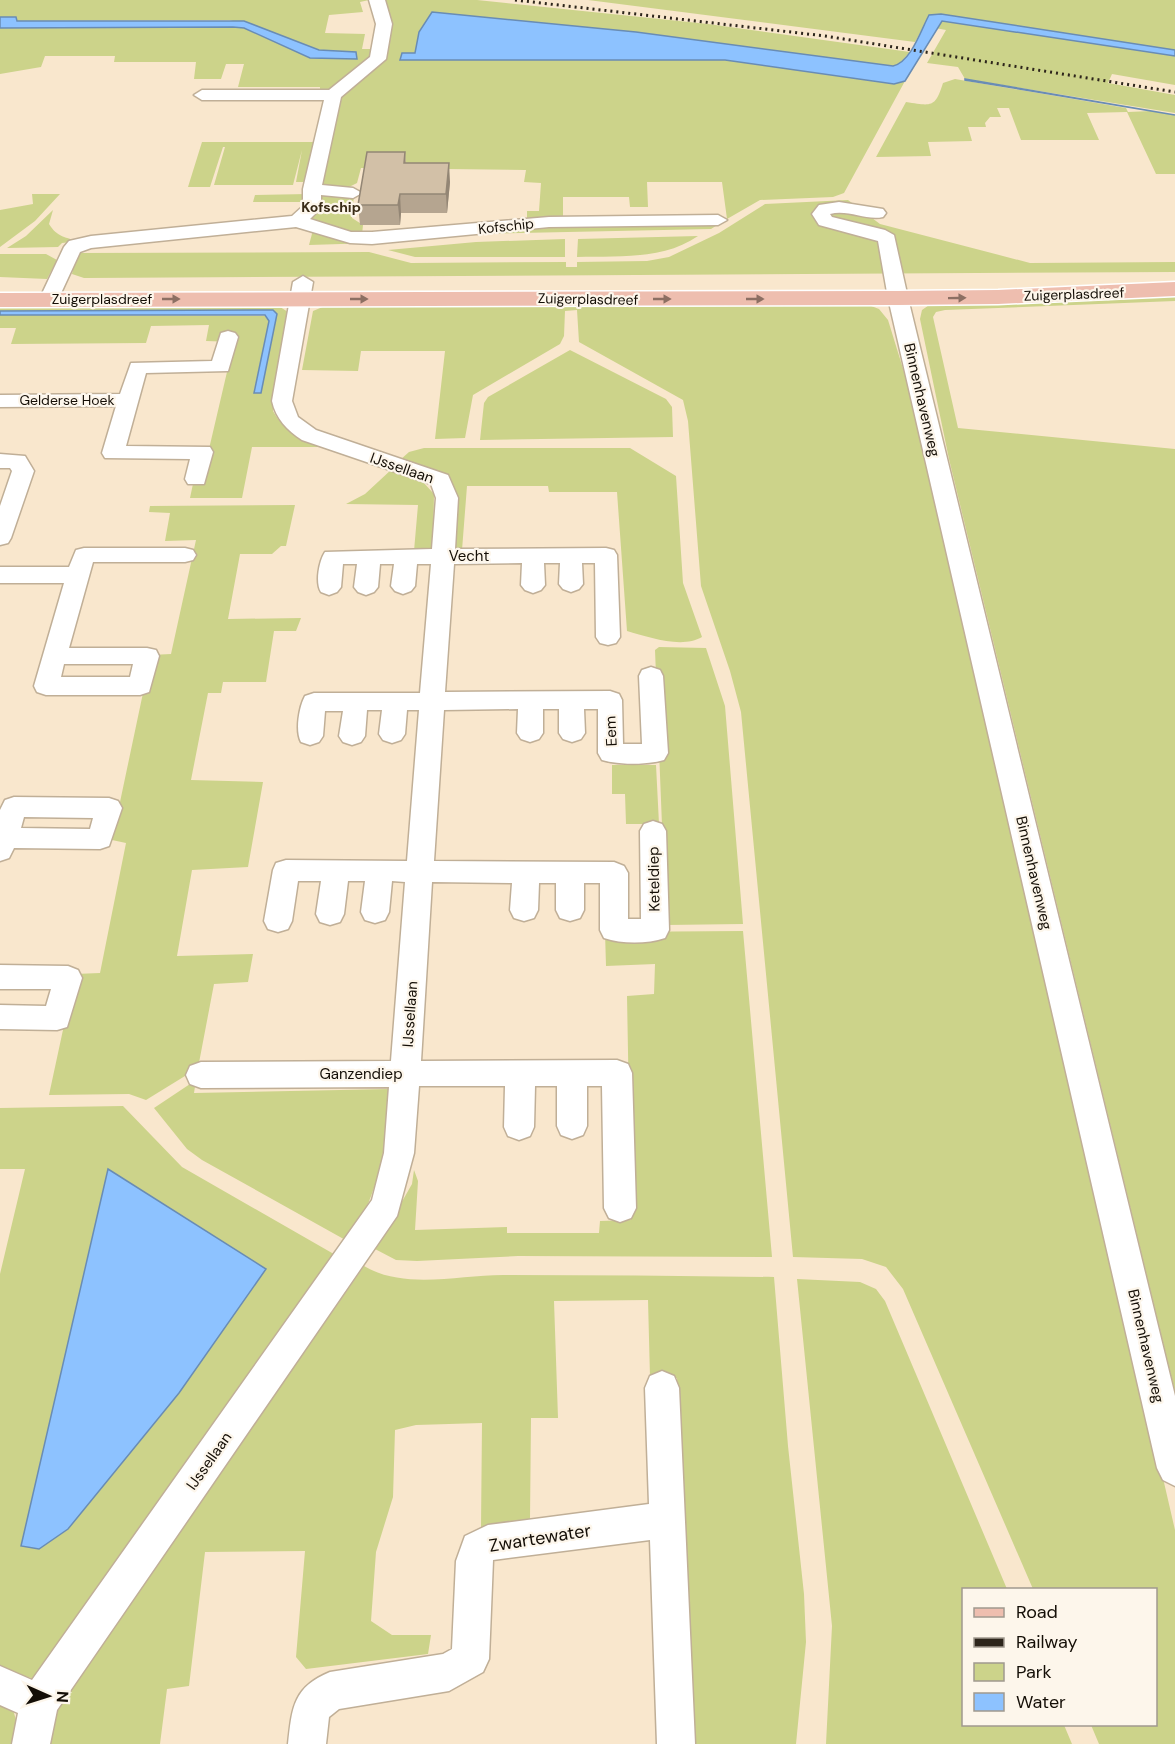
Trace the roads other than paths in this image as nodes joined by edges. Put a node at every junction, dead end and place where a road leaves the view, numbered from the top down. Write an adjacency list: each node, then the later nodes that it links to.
1 (378, 0): 3 (street)
2 (202, 95): 3 (street)
3 (333, 95): 4 (street)
4 (312, 189): 5 (street); 8 (street)
5 (353, 192)
6 (877, 213): 11 (street)
7 (718, 220): 8 (street, Kofschip)
8 (297, 221): 14 (street, Kofschip)
9 (1175, 275): 11 (main road, Zuigerplasdreef)
10 (0, 283): 14 (main road, Zuigerplasdreef)
11 (896, 288): 12 (main road, Zuigerplasdreef, one-way to 12); 13 (main road, Zuigerplasdreef); 69 (street, Binnenhavenweg)
12 (1175, 289)
13 (302, 290): 14 (main road, Zuigerplasdreef); 23 (street, IJssellaan)
14 (53, 291): 15 (main road, Zuigerplasdreef)
15 (0, 300)
16 (228, 337): 17 (street, Gelderse Hoek)
17 (128, 400): 18 (street, Gelderse Hoek); 20 (street, Gelderse Hoek)
18 (2, 406)
19 (0, 461): 21 (street)
20 (196, 479)
21 (0, 538)
22 (185, 555): 29 (street)
23 (443, 556): 24 (street, Vecht); 27 (street, Vecht); 41 (street, IJssellaan)
24 (533, 556): 25 (street, Vecht); 31 (street)
25 (571, 556): 30 (street); 35 (street, Vecht)
26 (369, 557): 27 (street, Vecht); 33 (street, Vecht); 34 (street)
27 (406, 557): 32 (street)
28 (0, 575): 29 (street)
29 (79, 575): 36 (street)
30 (571, 584)
31 (533, 585)
32 (403, 586)
33 (329, 587)
34 (366, 587)
35 (608, 637)
36 (55, 656)
37 (651, 676): 39 (street, Eem)
38 (531, 700): 39 (street, Eem); 41 (street, Eem); 43 (street)
39 (572, 700): 44 (street)
40 (395, 701): 41 (street, Eem); 42 (street, Eem); 45 (street)
41 (432, 701): 51 (street, IJssellaan)
42 (356, 702): 46 (street, Eem); 47 (street)
43 (530, 733)
44 (572, 733)
45 (392, 734)
46 (310, 736)
47 (352, 736)
48 (653, 831): 53 (street, Keteldiep)
49 (336, 871): 50 (street, Keteldiep); 57 (street); 58 (street, Keteldiep)
50 (380, 871): 51 (street, Keteldiep); 56 (street)
51 (420, 871): 52 (street, Keteldiep); 62 (street, IJssellaan)
52 (526, 872): 53 (street, Keteldiep); 54 (street)
53 (570, 872): 55 (street)
54 (524, 910)
55 (570, 910)
56 (375, 912)
57 (330, 914)
58 (278, 921)
59 (0, 977): 60 (street)
60 (0, 1017)
61 (572, 1073): 63 (street, Ganzendiep); 65 (street); 67 (street, Ganzendiep)
62 (405, 1074): 63 (street, Ganzendiep); 64 (street, Ganzendiep); 72 (street, IJssellaan)
63 (520, 1074): 66 (street)
64 (201, 1075)
65 (572, 1126)
66 (519, 1127)
67 (620, 1208)
68 (662, 1388): 70 (street)
69 (1175, 1468)
70 (667, 1520): 74 (street, Zwartewater); 75 (street)
71 (0, 1685): 72 (street)
72 (39, 1703): 73 (street, IJssellaan)
73 (31, 1744)
74 (307, 1744)
75 (676, 1744)

